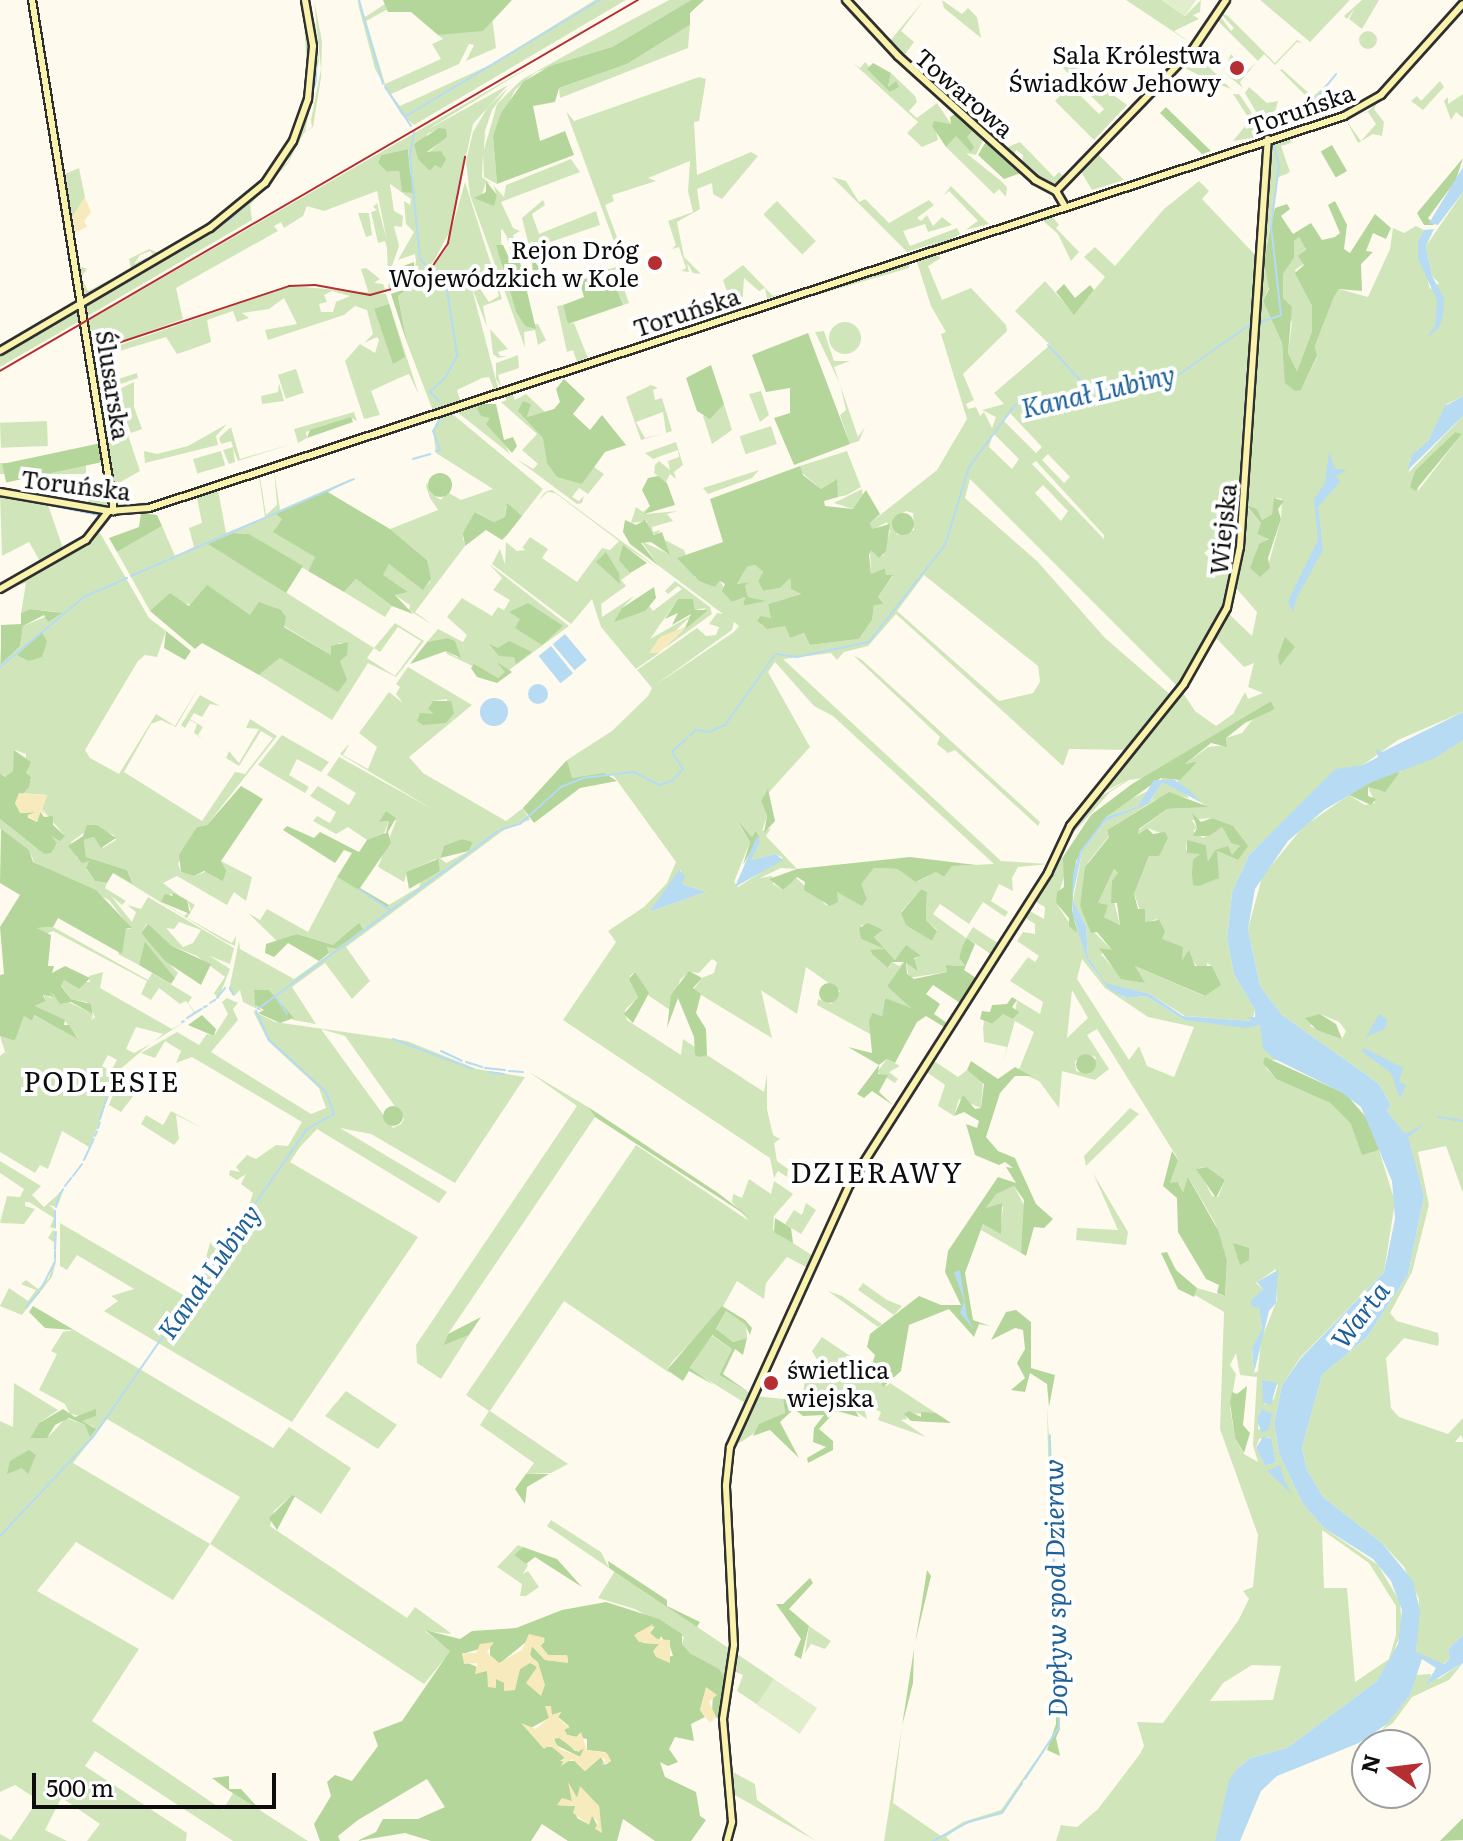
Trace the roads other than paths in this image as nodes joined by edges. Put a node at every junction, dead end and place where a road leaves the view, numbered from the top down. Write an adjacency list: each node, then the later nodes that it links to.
1 (32, 0): 9 (street, Ślusarska)
2 (305, 0): 9 (street)
3 (846, 0): 7 (street, Towarowa)
4 (1226, 0): 7 (street)
5 (1463, 4): 6 (street, Toruńska)
6 (1268, 139): 8 (street, Toruńska); 14 (street, Wiejska)
7 (1056, 191): 8 (street, Towarowa)
8 (1064, 205): 12 (street, Toruńska)
9 (82, 301): 10 (street); 12 (street, Ślusarska)
10 (0, 351)
11 (0, 492): 12 (street, Toruńska)
12 (111, 511): 13 (street)
13 (0, 589)
14 (727, 1841)

